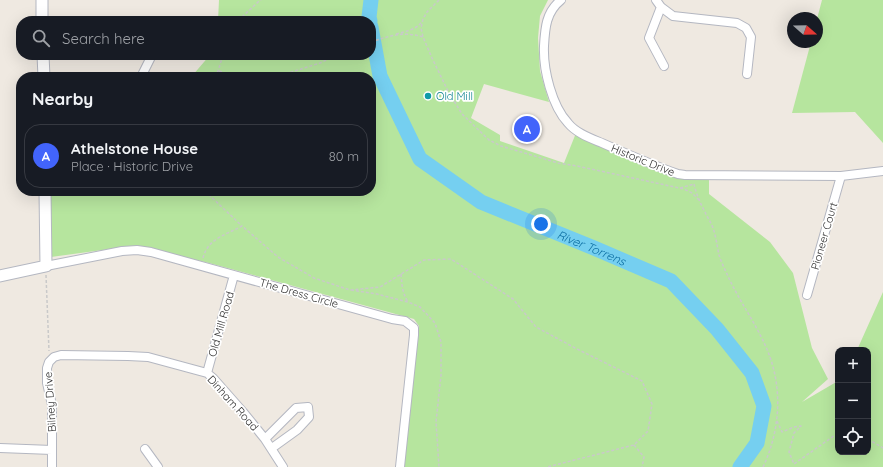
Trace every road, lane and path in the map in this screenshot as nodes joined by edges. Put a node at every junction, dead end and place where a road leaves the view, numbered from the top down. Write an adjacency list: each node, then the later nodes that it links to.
1 (42, 0): 6 (street)
2 (261, 0): 7 (path)
3 (439, 0): 8 (path)
4 (561, 0): 25 (street, Historic Drive)
5 (658, 3): 16 (street); 22 (street)
6 (42, 16)
7 (243, 16)
8 (423, 19): 9 (path); 10 (path)
9 (394, 35): 10 (path); 11 (path)
10 (423, 37): 26 (path)
11 (376, 40)
12 (43, 60): 18 (street)
13 (150, 60): 19 (street)
14 (222, 60): 17 (path)
15 (326, 60): 21 (path)
16 (664, 66)
17 (218, 71): 20 (path)
18 (44, 72)
19 (144, 72)
20 (222, 72)
21 (292, 72)
22 (748, 74)
23 (883, 171): 24 (street, Historic Drive)
24 (841, 176): 25 (street, Historic Drive); 37 (street, Pioneer Court)
25 (693, 180): 26 (path); 29 (path)
26 (680, 188): 29 (path)
27 (45, 196): 32 (street)
28 (210, 196): 30 (path)
29 (699, 200): 41 (path)
30 (242, 226): 31 (path); 36 (path)
31 (201, 266): 32 (street, The Dress Circle); 34 (street, The Dress Circle)
32 (46, 271): 35 (street); 39 (path)
33 (401, 274): 36 (path); 38 (path); 45 (path)
34 (234, 275): 40 (street, Old Mill Road); 54 (street, The Dress Circle)
35 (0, 276)
36 (350, 290): 38 (path)
37 (807, 295)
38 (408, 302): 55 (path)
39 (49, 362): 40 (street, Dinham Road); 50 (street, Bilney Drive)
40 (207, 373): 43 (street, Dinham Road)
41 (777, 419): 42 (path); 58 (path)
42 (835, 435)
43 (265, 439): 47 (street, Dinham Road); 47 (street)
44 (871, 441): 48 (path)
45 (634, 445): 56 (path); 57 (path)
46 (0, 448): 50 (street)
47 (272, 448): 53 (street, Dinham Road)
48 (883, 448)
49 (145, 449): 52 (street)
50 (52, 450): 51 (street, Bilney Drive)
51 (52, 467)
52 (158, 467)
53 (283, 467)
54 (400, 467)
55 (439, 467)
56 (547, 467)
57 (642, 467)
58 (763, 467)

